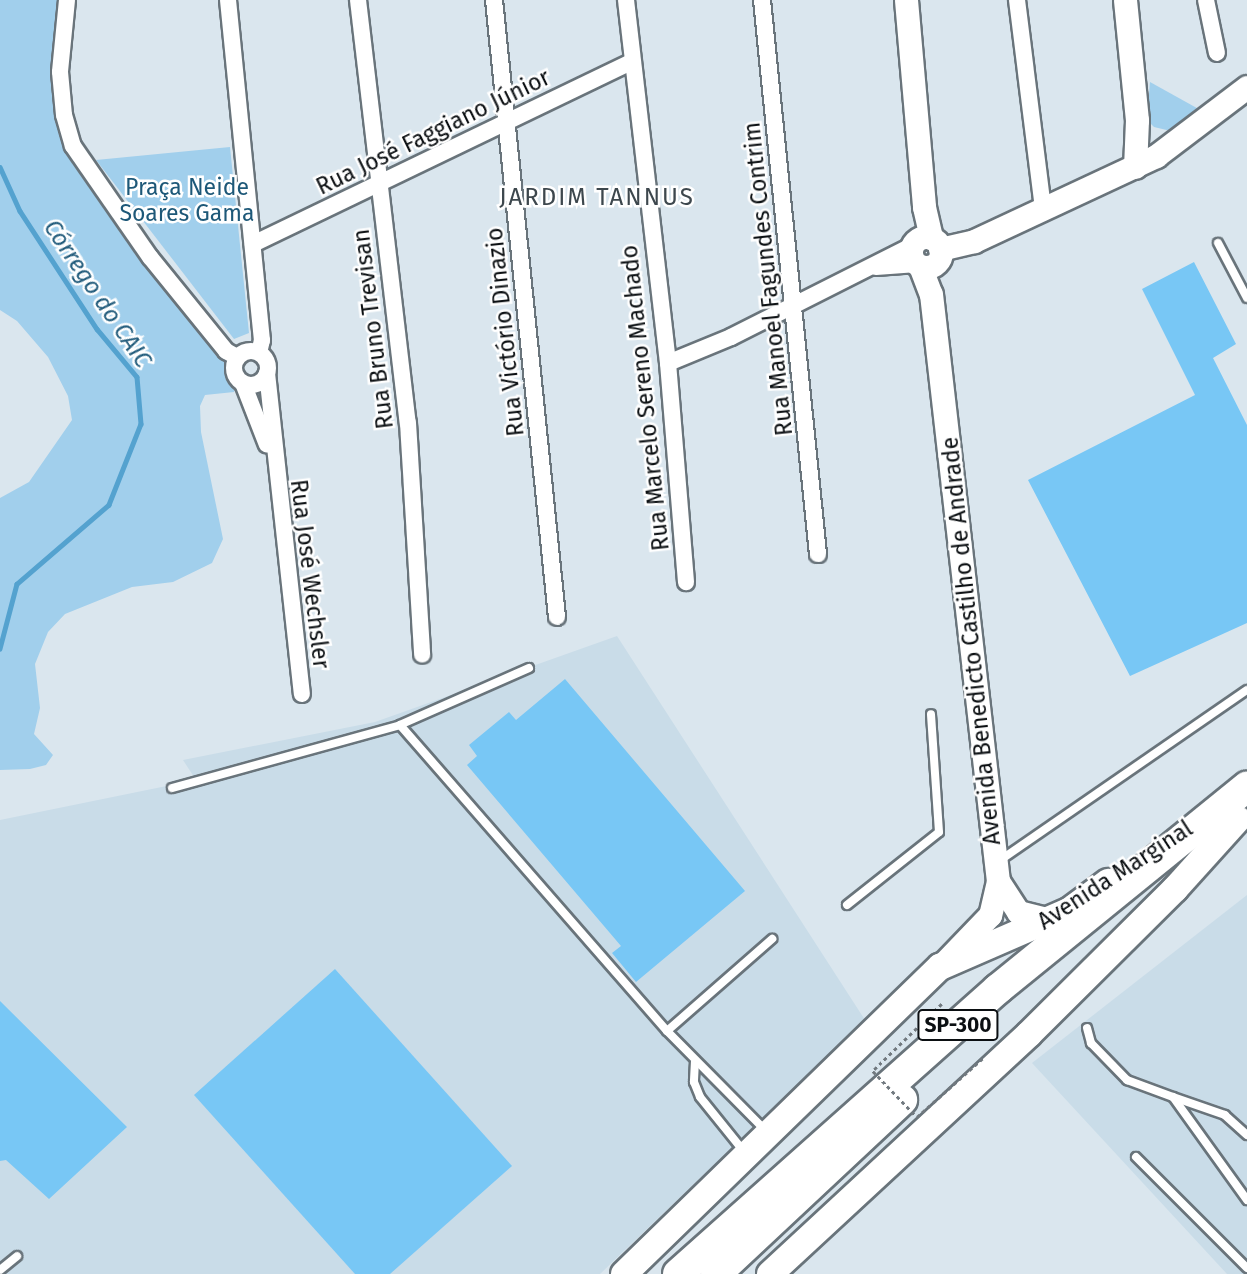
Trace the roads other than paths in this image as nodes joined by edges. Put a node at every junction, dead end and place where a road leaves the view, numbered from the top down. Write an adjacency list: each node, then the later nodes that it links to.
1 (67, 0): 26 (street)
2 (228, 0): 21 (street)
3 (358, 0): 18 (street, Rua Bruno Trevisan)
4 (494, 0): 14 (street, Rua Victório Dinazio)
5 (626, 0): 12 (street, Rua Marcelo Sereno Machado)
6 (762, 0): 24 (street, Rua Manoel Fagundes Contrim)
7 (906, 0): 22 (main road)
8 (1017, 0): 19 (street)
9 (1125, 0): 15 (main road)
10 (1206, 0): 11 (street)
11 (1217, 53)
12 (632, 62): 14 (street, Rua José Faggiano Júnior); 27 (street, Rua Marcelo Sereno Machado)
13 (1247, 87): 16 (main road)
14 (506, 120): 18 (street, Rua José Faggiano Júnior); 33 (street, Rua Victório Dinazio)
15 (1136, 120): 16 (main road); 17 (main road)
16 (1187, 135): 17 (main road)
17 (1135, 167): 19 (main road)
18 (379, 184): 21 (street, Rua José Faggiano Júnior); 34 (street, Rua Bruno Trevisan)
19 (1043, 209): 22 (main road)
20 (1218, 243): 23 (lane)
21 (253, 244): 25 (street)
22 (925, 252): 24 (street); 43 (main road, Avenida Benedicto Castilho de Andrade)
23 (1247, 298)
24 (796, 305): 27 (street); 31 (street, Rua Manoel Fagundes Contrim)
25 (259, 353): 26 (street); 28 (street)
26 (237, 358): 29 (street)
27 (668, 363): 32 (street, Rua Marcelo Sereno Machado)
28 (267, 373): 29 (street); 30 (street, Rua José Wechsler)
29 (243, 383): 30 (street, Rua José Wechsler)
30 (273, 461): 37 (street, Rua José Wechsler)
31 (818, 554)
32 (686, 582)
33 (557, 617)
34 (422, 654)
35 (529, 668): 39 (lane)
36 (1247, 690): 43 (lane)
37 (302, 694)
38 (931, 714): 44 (lane)
39 (400, 725): 41 (lane); 49 (lane)
40 (1247, 787): 42 (highway, SP-300)
41 (172, 788)
42 (1232, 815): 45 (main road, Avenida Marginal); 61 (highway, SP-300); 62 (highway, SP-300); 63 (main road)
43 (997, 872): 45 (main road); 47 (main road, Avenida Benedicto Castilho de Andrade)
44 (847, 905)
45 (1050, 920): 47 (main road, Avenida Marginal)
46 (772, 939): 49 (lane)
47 (940, 967): 53 (main road)
48 (1087, 1028): 51 (lane)
49 (667, 1031): 50 (lane)
50 (695, 1061): 53 (lane); 54 (lane)
51 (1173, 1097): 52 (lane); 56 (lane)
52 (1247, 1135)
53 (771, 1136): 54 (main road)
54 (748, 1157): 60 (main road)
55 (1136, 1157): 58 (lane)
56 (1247, 1200)
57 (17, 1256): 59 (lane)
58 (1247, 1268)
59 (0, 1270)
60 (624, 1274)
61 (678, 1274)
62 (716, 1274)
63 (770, 1274)

